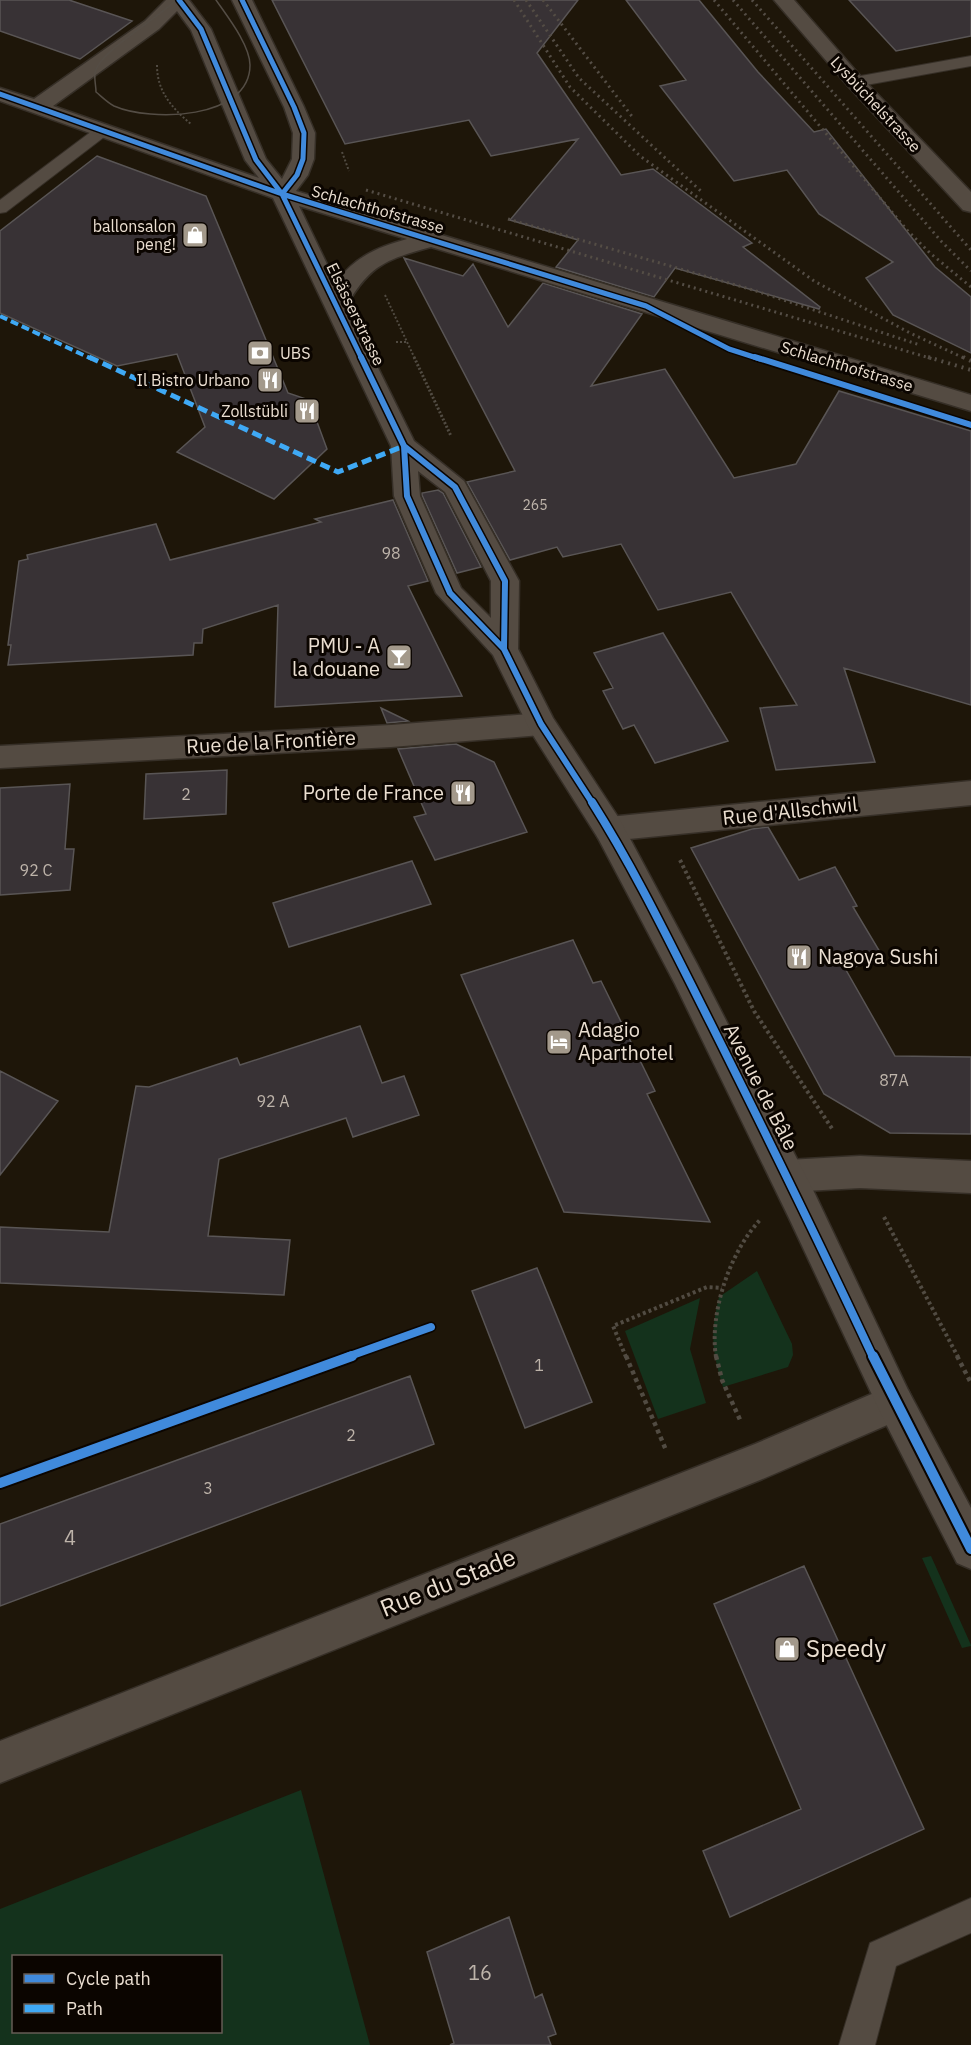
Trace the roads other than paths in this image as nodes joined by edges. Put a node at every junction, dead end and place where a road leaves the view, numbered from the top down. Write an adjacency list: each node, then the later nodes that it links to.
1 (178, 0): 7 (main road, Elsässerstrasse); 9 (main road, Elsässerstrasse)
2 (242, 0): 9 (main road)
3 (784, 0): 5 (main road, Lysbüchelstrasse)
4 (971, 61): 5 (lane)
5 (855, 82): 10 (main road, Lysbüchelstrasse)
6 (0, 94): 7 (main road, Schlachthofstrasse)
7 (37, 107): 8 (main road, Schlachthofstrasse)
8 (102, 131): 9 (main road, Schlachthofstrasse); 11 (lane)
9 (282, 194): 12 (main road, Schlachthofstrasse); 13 (main road, Elsässerstrasse)
10 (971, 205)
11 (0, 208)
12 (433, 238): 13 (main road); 14 (main road, Schlachthofstrasse)
13 (336, 304): 15 (main road, Elsässerstrasse)
14 (971, 403)
15 (404, 446): 16 (main road, Elsässerstrasse); 17 (main road, Elsässerstrasse)
16 (412, 508): 18 (main road, Avenue de Bâle)
17 (479, 534): 18 (main road, Avenue de Bâle)
18 (504, 649): 19 (main road, Avenue de Bâle)
19 (541, 724): 20 (main road, Rue de la Frontière); 22 (main road, Avenue de Bâle)
20 (0, 756)
21 (971, 793): 22 (main road, Rue d'Allschwil)
22 (609, 829): 24 (main road, Avenue de Bâle)
23 (971, 1177): 24 (main road)
24 (794, 1191): 25 (main road, Avenue de Bâle)
25 (895, 1403): 26 (main road, Avenue de Bâle); 27 (main road, Rue du Stade)
26 (971, 1549)
27 (0, 1762)
28 (971, 1915): 29 (lane)
29 (857, 2045)

